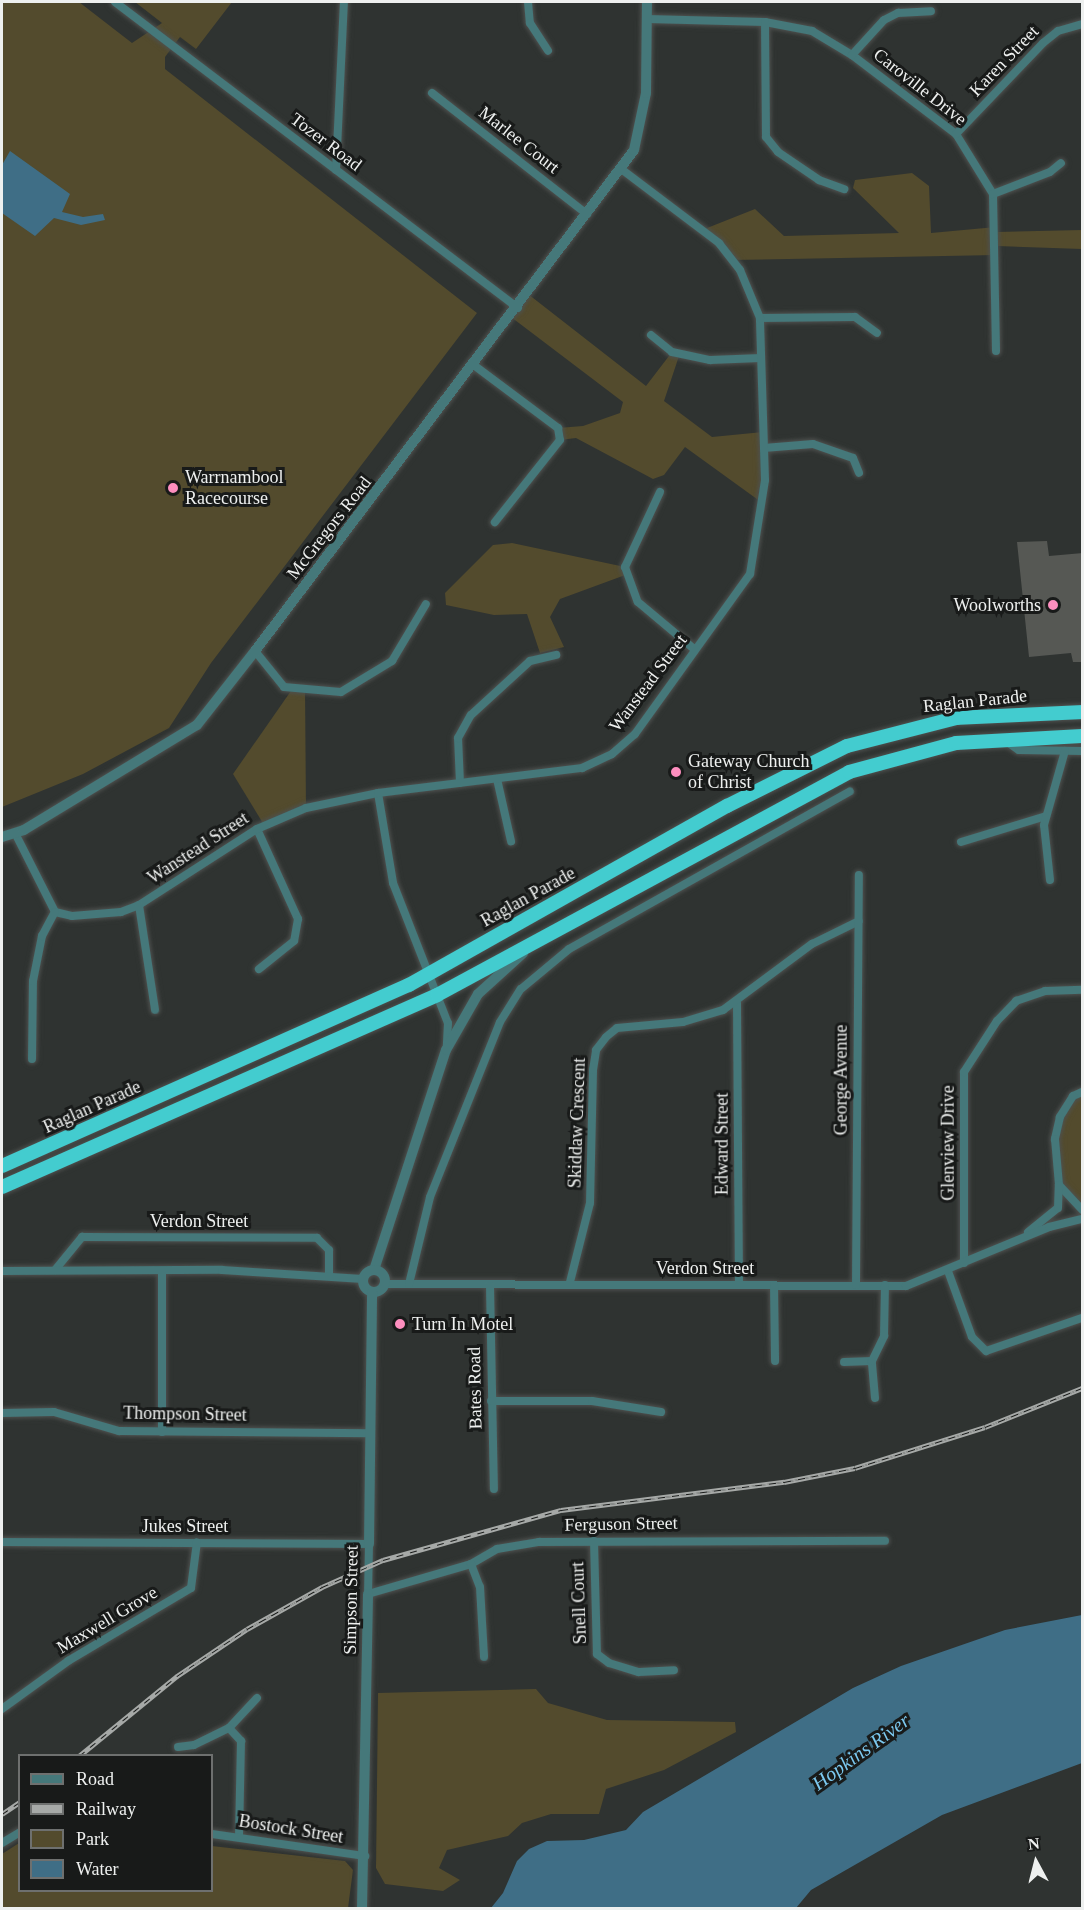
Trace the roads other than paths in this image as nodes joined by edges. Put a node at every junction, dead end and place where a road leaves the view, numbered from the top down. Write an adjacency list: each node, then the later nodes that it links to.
1 (115, 2): 15 (street, Tozer Road)
2 (344, 2): 15 (street)
3 (528, 2): 9 (street)
4 (647, 2): 6 (street, McGregors Road)
5 (931, 11): 10 (street)
6 (647, 19): 7 (street, Caroville Drive); 14 (street, McGregors Road)
7 (765, 22): 10 (street, Caroville Drive); 16 (street)
8 (1083, 24): 12 (street, Karen Street)
9 (548, 51)
10 (852, 55): 12 (street, Caroville Drive)
11 (432, 93): 18 (street, Marlee Court)
12 (956, 134): 17 (street, Caroville Drive)
13 (1061, 163): 17 (street)
14 (621, 169): 18 (street, McGregors Road); 20 (street, Wanstead Street)
15 (336, 170): 19 (street, Tozer Road)
16 (844, 189)
17 (993, 194): 23 (street)
18 (587, 214): 19 (street, McGregors Road)
19 (518, 308): 25 (street, McGregors Road)
20 (760, 318): 21 (street); 24 (street, Wanstead Street)
21 (877, 333)
22 (651, 335): 24 (street)
23 (996, 351)
24 (761, 358): 26 (street, Wanstead Street)
25 (475, 366): 29 (street); 32 (street, McGregors Road)
26 (764, 448): 27 (street); 31 (street, Wanstead Street)
27 (859, 473)
28 (660, 492): 31 (street)
29 (495, 522)
30 (426, 604): 32 (street)
31 (694, 649): 39 (street, Wanstead Street)
32 (255, 651): 47 (street, McGregors Road)
33 (556, 656): 40 (street)
34 (1083, 712): 43 (highway, Raglan Parade)
35 (1083, 736): 36 (highway, Raglan Parade)
36 (1000, 737): 37 (street); 45 (highway, Raglan Parade)
37 (1065, 751): 38 (street); 44 (street)
38 (1083, 751)
39 (497, 779): 40 (street, Wanstead Street); 49 (street)
40 (460, 783): 42 (street, Wanstead Street)
41 (850, 791): 51 (street)
42 (378, 793): 46 (street, Wanstead Street); 59 (street)
43 (727, 807): 45 (highway); 59 (highway, Raglan Parade)
44 (1046, 816): 50 (street); 53 (street)
45 (740, 828): 51 (street); 57 (highway, Raglan Parade)
46 (257, 829): 54 (street, Wanstead Street); 58 (street)
47 (15, 833): 48 (street, McGregors Road); 55 (street)
48 (2, 837)
49 (511, 841)
50 (961, 842)
51 (749, 845): 83 (street)
52 (859, 875): 56 (street, George Avenue)
53 (1050, 880)
54 (139, 905): 55 (street, Wanstead Street); 63 (street)
55 (55, 912): 65 (street)
56 (859, 921): 62 (street, Skiddaw Crescent); 86 (street, George Avenue)
57 (569, 924): 61 (highway, Raglan Parade); 64 (street)
58 (259, 969)
59 (429, 973): 61 (street); 67 (highway, Raglan Parade)
60 (1083, 990): 73 (street, Glenview Drive)
61 (437, 994): 64 (street); 69 (highway, Raglan Parade)
62 (737, 1003): 81 (street, Skiddaw Crescent); 84 (street, Edward Street)
63 (155, 1010)
64 (446, 1050): 75 (street)
65 (32, 1059)
66 (1083, 1092): 68 (street, Verdon Street)
67 (2, 1166)
68 (1059, 1185): 70 (street); 72 (street, Verdon Street)
69 (2, 1187)
70 (1083, 1210)
71 (1083, 1219): 72 (street, Verdon Street)
72 (1016, 1241): 73 (street, Verdon Street)
73 (964, 1263): 78 (street, Verdon Street)
74 (55, 1270): 76 (street); 77 (street); 79 (street, Verdon Street)
75 (374, 1270): 80 (street); 82 (street)
76 (2, 1271)
77 (162, 1271): 79 (street); 98 (street)
78 (948, 1271): 87 (street, Verdon Street); 90 (street)
79 (329, 1276): 80 (street)
80 (363, 1280): 89 (street)
81 (570, 1282): 84 (street, Verdon Street); 88 (street, Verdon Street)
82 (384, 1284): 83 (street, Verdon Street); 89 (street)
83 (409, 1284): 88 (street, Verdon Street)
84 (739, 1284): 85 (street, Verdon Street)
85 (774, 1285): 86 (street, Verdon Street); 91 (street)
86 (856, 1285): 87 (street, Verdon Street)
87 (885, 1285): 92 (street)
88 (490, 1286): 95 (street, Bates Road)
89 (372, 1292): 99 (street, Simpson Street)
90 (1083, 1318)
91 (775, 1361)
92 (872, 1361): 93 (street); 94 (street)
93 (844, 1362)
94 (875, 1398)
95 (491, 1401): 96 (street); 100 (street, Bates Road)
96 (661, 1412)
97 (2, 1413): 98 (street, Thompson Street)
98 (162, 1432): 99 (street, Thompson Street)
99 (370, 1433): 105 (street, Simpson Street)
100 (494, 1489)
101 (594, 1541): 102 (street, Ferguson Street); 106 (street, Ferguson Street); 109 (street, Snell Court)
102 (885, 1541)
103 (2, 1542): 104 (street, Jukes Street)
104 (198, 1542): 105 (street, Jukes Street); 111 (street, Maxwell Grove)
105 (369, 1544): 107 (street, Simpson Street)
106 (471, 1564): 107 (street, Ferguson Street); 108 (street)
107 (368, 1594): 118 (street, Simpson Street)
108 (483, 1657)
109 (674, 1670)
110 (257, 1698): 112 (street)
111 (2, 1709)
112 (229, 1728): 113 (street); 116 (street)
113 (178, 1747)
114 (18, 1833): 117 (street)
115 (213, 1834): 116 (street, Bostock Street)
116 (239, 1837): 118 (street, Bostock Street)
117 (2, 1843)
118 (365, 1856): 119 (street, Simpson Street)
119 (362, 1908)

